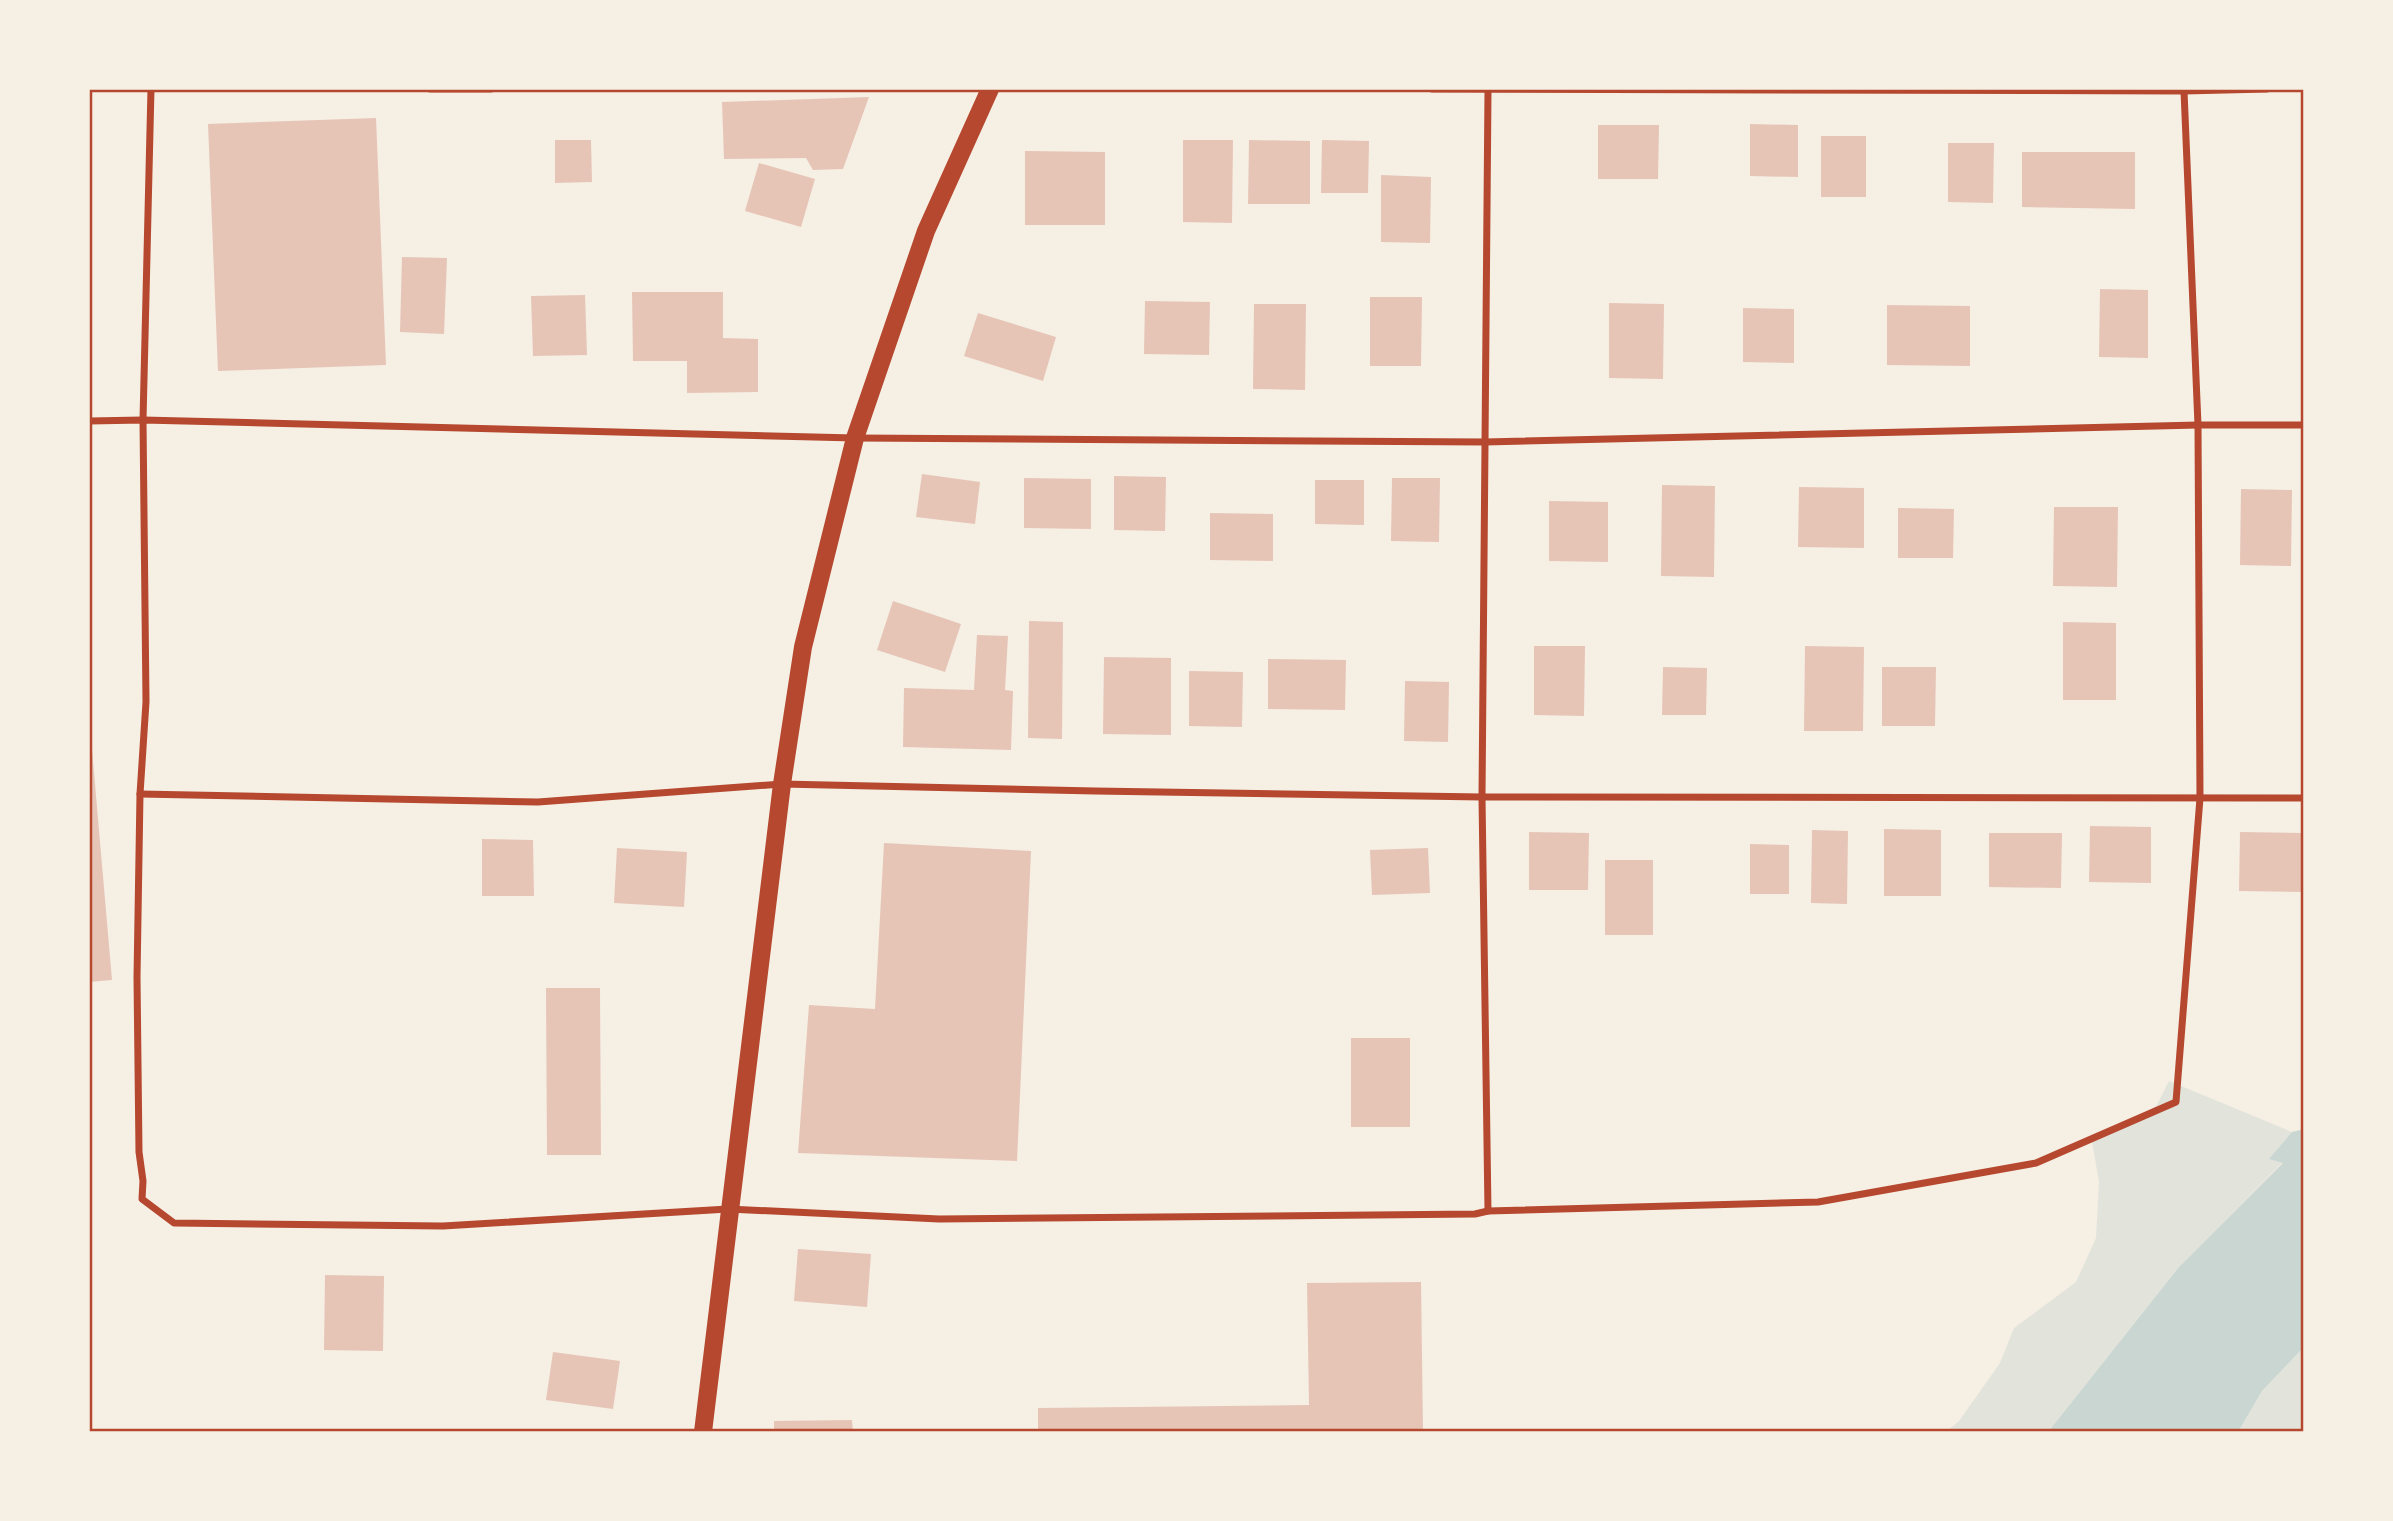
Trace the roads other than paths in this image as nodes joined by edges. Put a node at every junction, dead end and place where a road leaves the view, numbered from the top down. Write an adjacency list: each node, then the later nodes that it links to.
1 (151, 89): 9 (street)
2 (430, 89): 3 (street)
3 (491, 89)
4 (990, 89): 13 (main road)
5 (1432, 89): 7 (street)
6 (2267, 89): 8 (street)
7 (1488, 90): 8 (street); 14 (street)
8 (2184, 91): 11 (street)
9 (143, 420): 10 (street); 13 (street); 16 (street)
10 (89, 421)
11 (2198, 425): 12 (street); 14 (street); 18 (street)
12 (2304, 425)
13 (855, 438): 14 (street); 15 (main road)
14 (1485, 442): 17 (street)
15 (782, 784): 16 (street); 17 (street); 20 (main road)
16 (140, 794): 20 (street)
17 (1482, 796): 18 (street); 21 (street)
18 (2200, 798): 19 (street); 21 (street)
19 (2304, 798)
20 (729, 1209): 21 (street); 22 (main road)
21 (1488, 1211)
22 (703, 1432)

